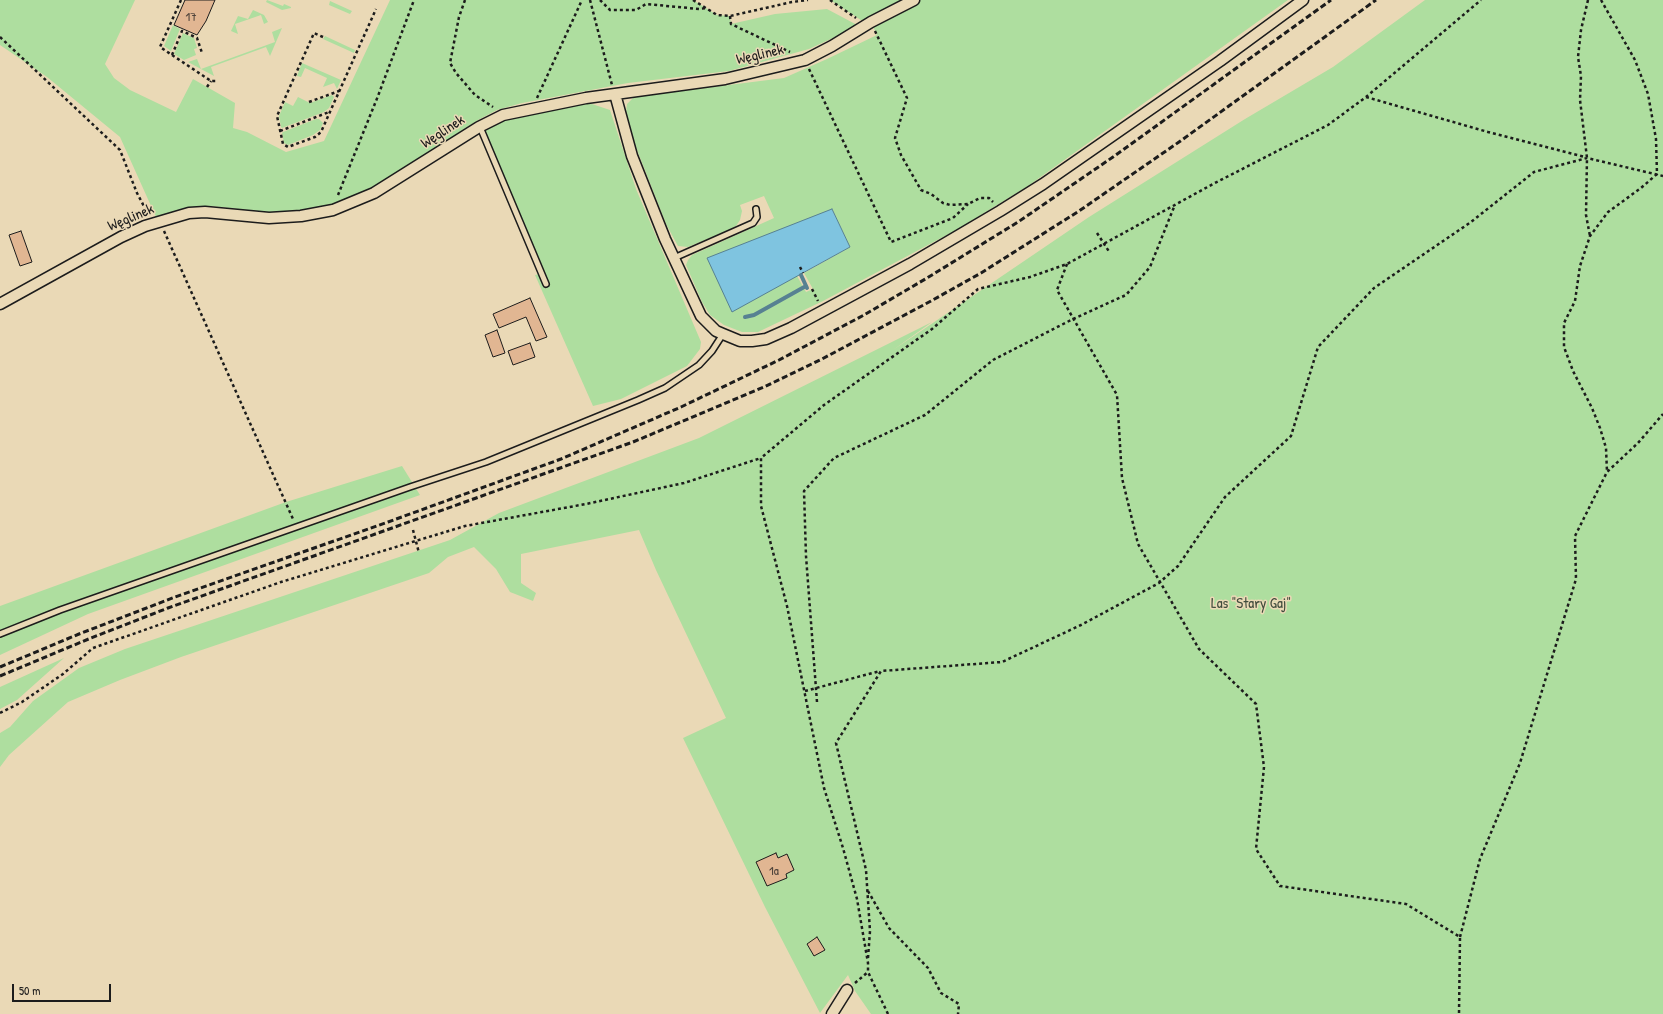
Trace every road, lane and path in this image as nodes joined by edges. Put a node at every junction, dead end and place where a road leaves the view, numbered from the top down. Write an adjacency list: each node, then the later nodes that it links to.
1 (181, 0): 22 (path)
2 (414, 0): 42 (path)
3 (465, 0): 33 (path)
4 (582, 0): 31 (path)
5 (590, 0): 28 (path)
6 (600, 0): 15 (path)
7 (693, 0): 15 (path)
8 (808, 0): 17 (path)
9 (830, 0): 18 (path)
10 (914, 0): 18 (street, Węglinek)
11 (1303, 0): 43 (street)
12 (1481, 0): 29 (path)
13 (1588, 0): 36 (path)
14 (1600, 0): 37 (path)
15 (707, 8): 17 (path)
16 (376, 9): 27 (path)
17 (730, 16): 23 (path)
18 (869, 23): 23 (street, Węglinek); 39 (path)
19 (0, 37): 44 (path)
20 (323, 37): 35 (path)
21 (202, 53): 22 (path)
22 (172, 55): 24 (path)
23 (805, 60): 28 (street, Węglinek); 39 (path)
24 (211, 81): 25 (path); 26 (path)
25 (216, 81)
26 (207, 87)
27 (338, 91): 30 (path); 32 (path)
28 (614, 94): 31 (street, Węglinek); 49 (street)
29 (1366, 96): 36 (path); 40 (path)
30 (309, 102)
31 (532, 108): 33 (street, Węglinek)
32 (329, 112): 35 (path); 35 (path)
33 (504, 115): 34 (street, Węglinek)
34 (480, 126): 42 (street, Węglinek); 53 (lane)
35 (280, 131)
36 (1587, 158): 37 (path); 46 (path); 66 (path)
37 (1657, 174): 38 (path); 46 (path)
38 (1663, 176)
39 (968, 204): 43 (path)
40 (1174, 206): 47 (path); 57 (path)
41 (756, 209): 49 (lane)
42 (333, 210): 44 (street, Węglinek)
43 (1000, 211): 58 (street)
44 (153, 223): 56 (street, Węglinek); 62 (path)
45 (1097, 233): 47 (path)
46 (1590, 236): 61 (path)
47 (1104, 243): 48 (path); 50 (path)
48 (1110, 253)
49 (674, 258): 58 (street)
50 (1067, 264): 57 (path); 60 (path)
51 (800, 266): 52 (path)
52 (803, 273)
53 (546, 284)
54 (812, 289): 55 (path)
55 (819, 303)
56 (0, 304)
57 (1073, 319): 66 (path); 69 (path)
58 (723, 334): 62 (lane)
59 (1663, 414): 61 (path)
60 (761, 458): 64 (path); 70 (path)
61 (1607, 472): 74 (path)
62 (296, 527): 67 (lane)
63 (414, 530): 64 (path)
64 (416, 540): 65 (path); 72 (path)
65 (419, 553)
66 (1159, 582): 68 (path); 74 (path)
67 (0, 634)
68 (881, 671): 69 (path); 73 (path)
69 (816, 688): 70 (path); 71 (path)
70 (804, 691): 75 (path)
71 (817, 702)
72 (0, 714)
73 (868, 890): 75 (path); 80 (path)
74 (1460, 937): 81 (path)
75 (868, 963): 76 (path)
76 (868, 972): 77 (path); 79 (path)
77 (847, 990): 78 (street)
78 (832, 1014)
79 (888, 1014)
80 (958, 1014)
81 (1459, 1014)

